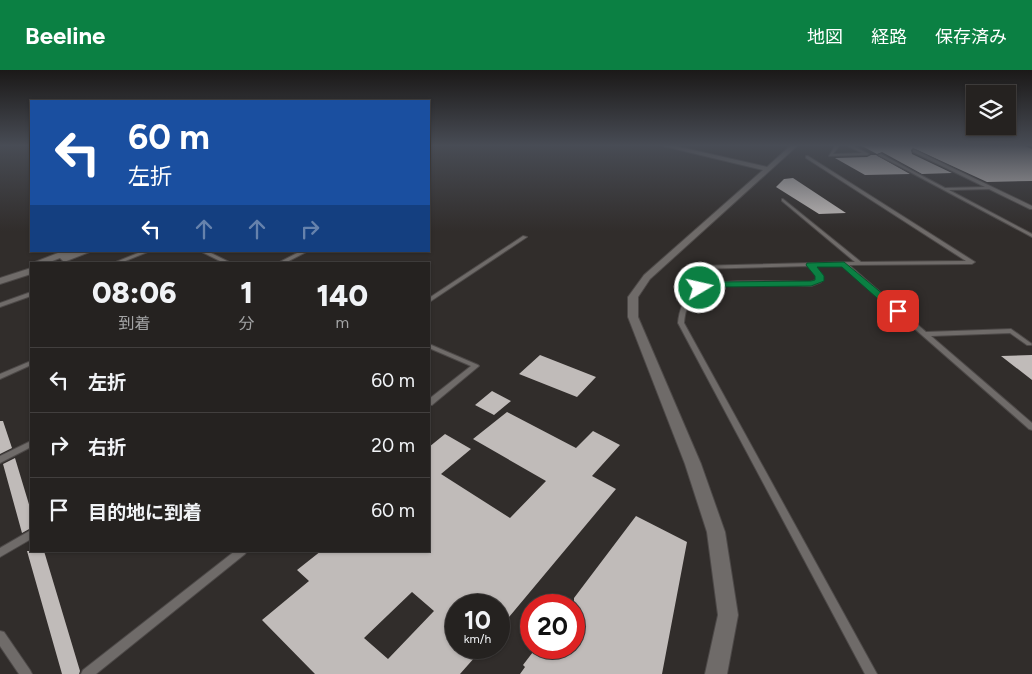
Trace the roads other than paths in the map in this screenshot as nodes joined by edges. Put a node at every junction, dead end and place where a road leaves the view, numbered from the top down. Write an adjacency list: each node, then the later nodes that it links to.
1 (763, 174): 47 (street)
2 (835, 174): 22 (lane)
3 (916, 174): 6 (lane)
4 (963, 174): 5 (lane)
5 (992, 188): 6 (lane); 8 (lane)
6 (944, 189): 9 (lane)
7 (783, 200): 22 (lane)
8 (1032, 208)
9 (1032, 236)
10 (525, 237): 30 (lane)
11 (69, 252): 16 (street)
12 (85, 252): 17 (street)
13 (145, 252): 18 (lane)
14 (204, 252): 19 (lane)
15 (304, 252): 20 (lane)
16 (41, 262)
17 (57, 262)
18 (119, 262)
19 (227, 262)
20 (282, 262)
21 (844, 264): 22 (lane); 24 (lane); 32 (lane)
22 (860, 264)
23 (30, 265): 27 (street)
24 (810, 265): 25 (lane); 48 (lane)
25 (698, 267)
26 (30, 271): 28 (street)
27 (0, 276)
28 (0, 281)
29 (30, 294): 31 (lane)
30 (430, 299)
31 (0, 305)
32 (924, 334): 33 (lane); 38 (lane)
33 (1029, 344)
34 (430, 346): 37 (lane)
35 (30, 364): 36 (lane)
36 (0, 377)
37 (430, 403)
38 (1032, 427)
39 (30, 445): 40 (lane)
40 (0, 460)
41 (30, 535): 43 (lane)
42 (241, 552): 46 (lane)
43 (0, 553)
44 (0, 636): 45 (lane)
45 (26, 674)
46 (87, 674)
47 (716, 674)
48 (871, 674)

